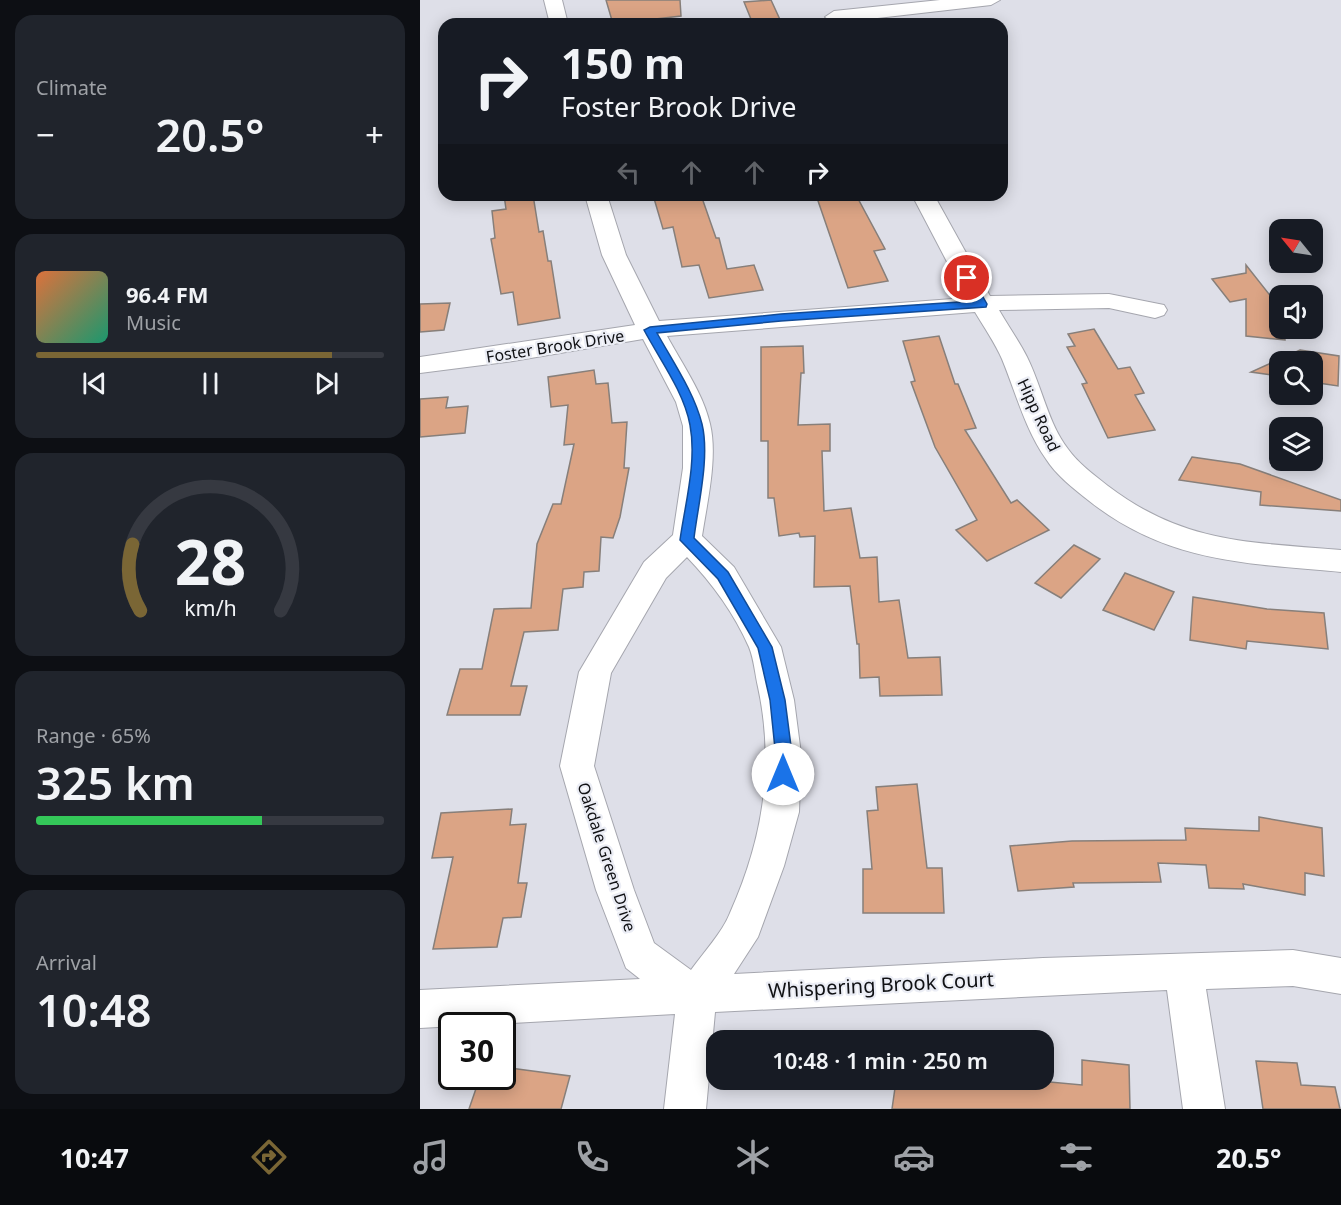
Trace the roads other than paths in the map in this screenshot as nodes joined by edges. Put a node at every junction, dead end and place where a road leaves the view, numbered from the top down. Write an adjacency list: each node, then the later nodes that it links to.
1 (553, 0): 4 (street)
2 (825, 0): 5 (street)
3 (991, 0): 6 (street)
4 (558, 18)
5 (834, 18)
6 (858, 18)
7 (598, 201): 11 (street)
8 (926, 201): 9 (street, Hipp Road)
9 (982, 304): 10 (street, Foster Brook Drive); 11 (street, Foster Brook Drive); 14 (street, Hipp Road)
10 (1155, 310)
11 (650, 330): 12 (street, Foster Brook Drive); 13 (street)
12 (420, 365)
13 (687, 540): 17 (street); 17 (street, Oakdale Green Drive)
14 (1341, 561)
15 (1184, 972): 16 (street, Whispering Brook Court); 17 (street, Whispering Brook Court); 20 (street)
16 (1341, 976)
17 (697, 995): 18 (street, Whispering Brook Court); 19 (street)
18 (420, 1009)
19 (685, 1109)
20 (1204, 1109)

